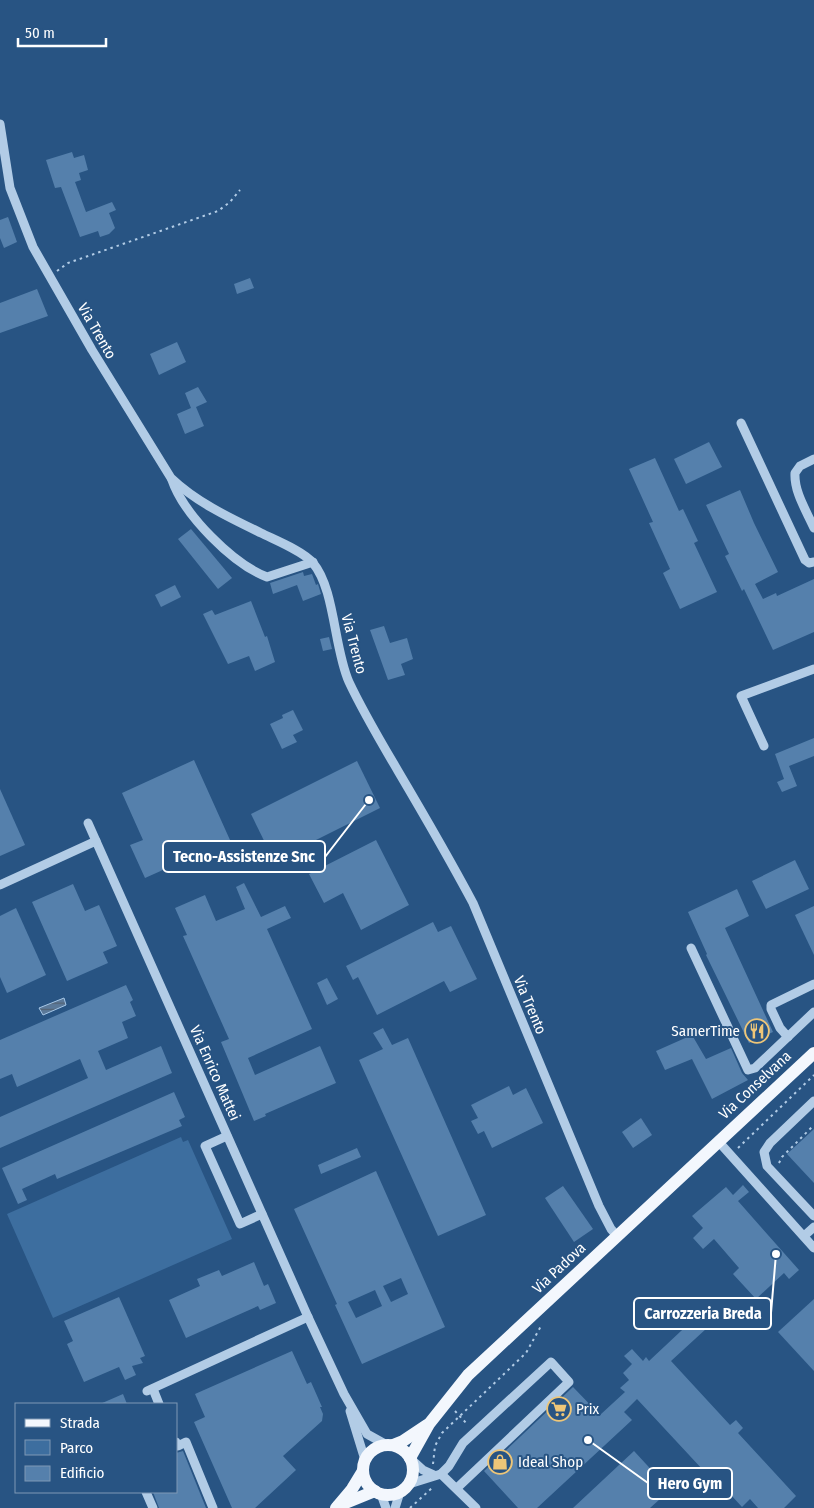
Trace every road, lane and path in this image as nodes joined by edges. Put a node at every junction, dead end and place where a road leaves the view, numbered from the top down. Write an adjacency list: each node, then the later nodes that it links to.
1 (0, 124): 3 (street, Via Trento)
2 (240, 190): 3 (path)
3 (51, 278): 6 (street, Via Trento)
4 (741, 423): 9 (street)
5 (814, 460): 7 (street)
6 (171, 478): 8 (street, Via Trento); 8 (street)
7 (814, 528)
8 (313, 562): 30 (street, Via Trento)
9 (814, 562)
10 (814, 669): 11 (street)
11 (764, 746)
12 (88, 822): 13 (street, Via Enrico Mattei)
13 (96, 841): 14 (street); 23 (street, Via Enrico Mattei)
14 (0, 885)
15 (691, 948): 18 (street)
16 (814, 984): 18 (street)
17 (814, 1012): 18 (street)
18 (788, 1037)
19 (814, 1053): 24 (main road, Via Conselvana)
20 (814, 1075): 25 (path)
21 (814, 1101): 28 (street)
22 (814, 1125): 26 (path)
23 (227, 1136): 27 (street, Via Enrico Mattei); 27 (street)
24 (718, 1142): 30 (main road, Via Padova); 31 (street)
25 (738, 1148)
26 (779, 1163)
27 (262, 1214): 33 (street, Via Enrico Mattei)
28 (814, 1216)
29 (814, 1227): 31 (street)
30 (617, 1236): 39 (main road, Via Padova)
31 (804, 1236): 32 (street)
32 (814, 1248)
33 (308, 1317): 35 (street, Via Enrico Mattei); 36 (street)
34 (541, 1324): 38 (path)
35 (344, 1394): 41 (street, Via Enrico Mattei); 44 (street, Via Enrico Mattei)
36 (158, 1403)
37 (452, 1408): 38 (path)
38 (459, 1416): 40 (path); 45 (path)
39 (429, 1424): 41 (main road, Via Padova); 43 (main road, Via Padova)
40 (470, 1427)
41 (389, 1444): 43 (main road); 44 (main road)
42 (178, 1446): 53 (street)
43 (411, 1459): 45 (street); 46 (main road)
44 (364, 1465): 49 (main road); 51 (main road)
45 (436, 1471): 46 (street); 48 (street); 48 (street)
46 (404, 1488): 49 (main road); 55 (street)
47 (432, 1488): 56 (path)
48 (457, 1488): 57 (street)
49 (378, 1492): 51 (main road); 54 (street)
50 (146, 1493): 52 (street)
51 (337, 1507)
52 (153, 1508)
53 (213, 1508)
54 (386, 1508)
55 (395, 1508)
56 (410, 1508)
57 (476, 1508)

